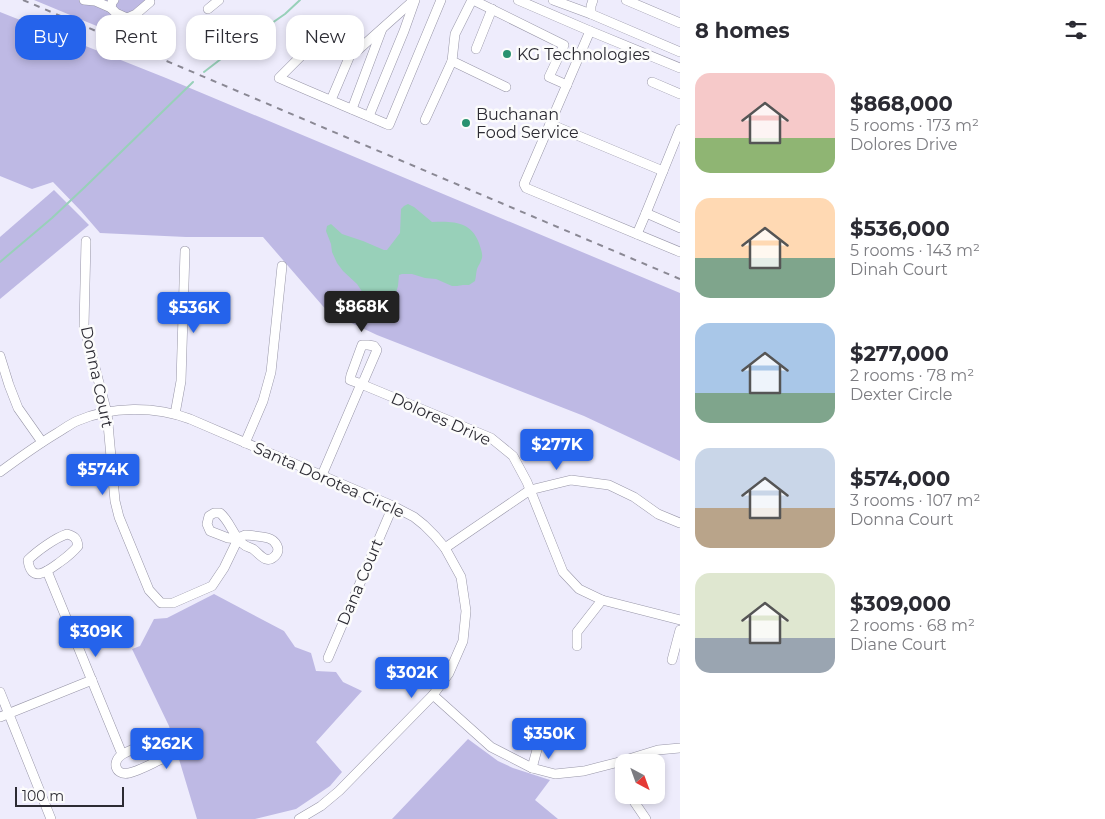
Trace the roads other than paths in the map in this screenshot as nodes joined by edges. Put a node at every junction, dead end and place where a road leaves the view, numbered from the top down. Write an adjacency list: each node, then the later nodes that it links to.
1 (84, 0): 10 (street)
2 (219, 0): 13 (street)
3 (414, 0): 17 (street); 32 (street)
4 (441, 0): 32 (street)
5 (473, 0): 14 (street); 24 (street)
6 (518, 0): 18 (street)
7 (553, 0): 15 (street)
8 (593, 0): 15 (street)
9 (626, 0): 16 (street)
10 (94, 1): 12 (street)
11 (148, 1): 12 (street)
12 (113, 4)
13 (208, 9)
14 (492, 9): 20 (street); 27 (street)
15 (591, 14): 21 (street)
16 (680, 24)
17 (382, 29): 19 (street); 31 (street)
18 (590, 31): 25 (street); 27 (street)
19 (364, 45)
20 (476, 50)
21 (680, 54): 25 (street)
22 (297, 60): 30 (street)
23 (348, 60): 30 (street)
24 (452, 60): 28 (street); 33 (street)
25 (678, 67)
26 (652, 82): 29 (street)
27 (567, 85): 34 (street)
28 (506, 86)
29 (680, 94)
30 (331, 100): 31 (street)
31 (352, 109): 32 (street)
32 (369, 116)
33 (425, 120)
34 (550, 124): 36 (street); 39 (street)
35 (680, 129): 36 (street)
36 (663, 171): 37 (street)
37 (646, 213): 38 (street); 39 (street)
38 (680, 228)
39 (637, 234): 42 (street)
40 (86, 241): 45 (street, Donna Court)
41 (185, 251): 46 (street)
42 (680, 252)
43 (282, 266): 48 (street)
44 (0, 356): 47 (street)
45 (106, 413): 46 (street, Santa Dorotea Circle); 47 (street, Santa Dorotea Circle); 54 (street, Donna Court)
46 (175, 414): 48 (street, Santa Dorotea Circle)
47 (42, 442): 49 (street, Santa Dorotea Circle)
48 (245, 443): 50 (street, Santa Dorotea Circle)
49 (0, 472)
50 (322, 475): 51 (street, Dolores Drive); 52 (street, Santa Dorotea Circle)
51 (530, 490): 53 (street); 55 (street); 57 (street, Dolores Drive)
52 (392, 506): 55 (street, Santa Dorotea Circle); 61 (street, Dana Court)
53 (680, 523)
54 (238, 538)
55 (446, 548): 65 (street, Santa Dorotea Circle)
56 (48, 571): 56 (street); 63 (street)
57 (602, 600): 58 (street, Dolores Drive); 60 (street)
58 (680, 620)
59 (680, 630): 62 (street)
60 (577, 646)
61 (328, 658)
62 (672, 660)
63 (92, 680): 66 (street); 69 (street)
64 (0, 692): 66 (street)
65 (433, 694): 72 (street); 75 (street, Santa Dorotea Circle)
66 (4, 715): 74 (street)
67 (541, 734): 72 (street)
68 (680, 748): 70 (street)
69 (122, 754): 69 (street)
70 (645, 754)
71 (615, 763): 72 (street)
72 (532, 768)
73 (635, 804): 76 (street)
74 (51, 819)
75 (299, 819)
76 (646, 819)

